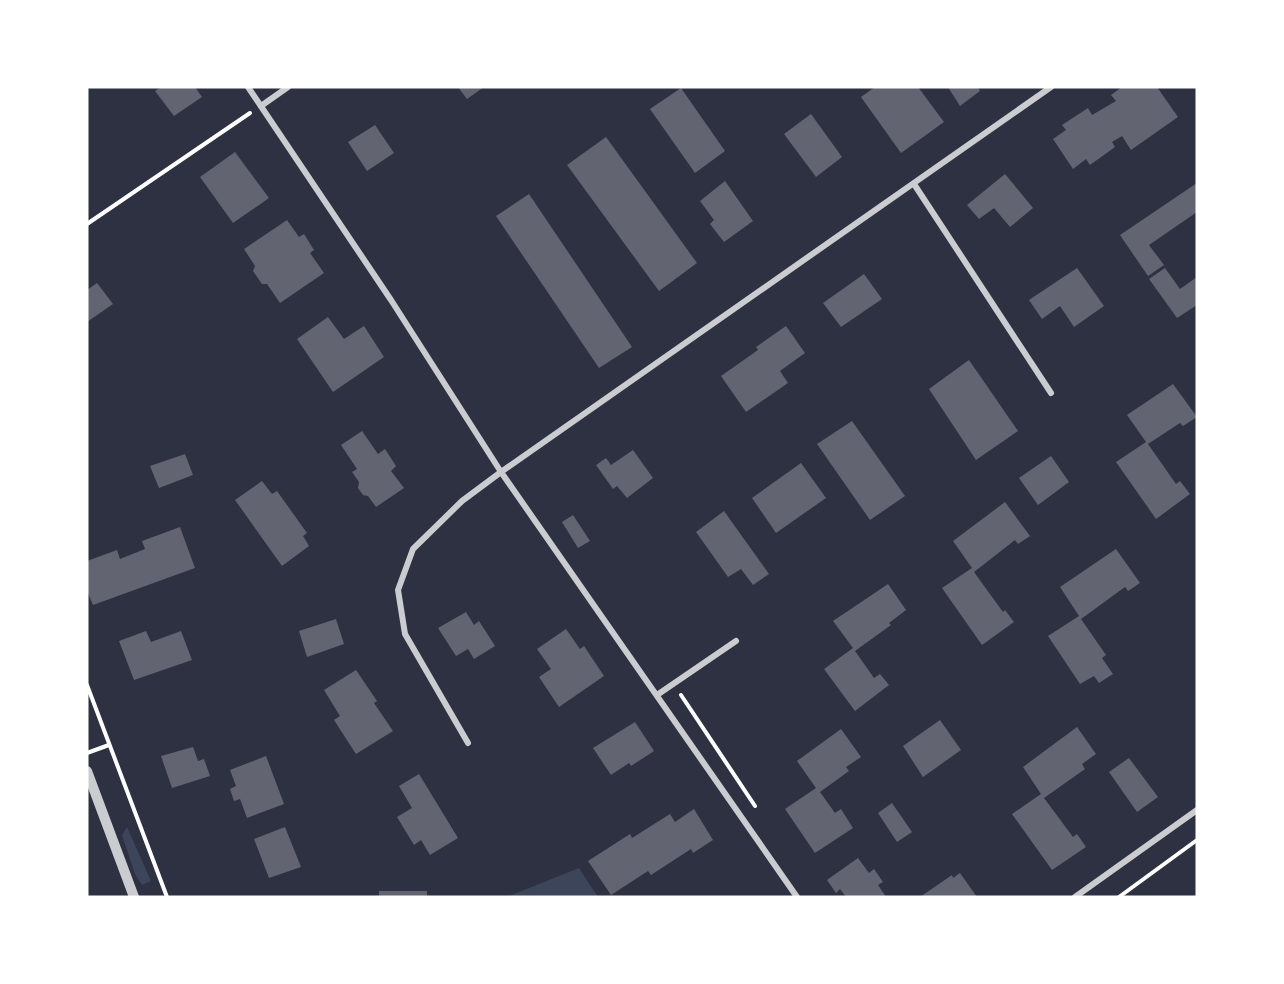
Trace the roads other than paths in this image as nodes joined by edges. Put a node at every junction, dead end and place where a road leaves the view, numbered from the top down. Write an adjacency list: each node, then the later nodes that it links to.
1 (248, 87): 4 (street)
2 (288, 87): 4 (street)
3 (1051, 87): 5 (street)
4 (261, 106): 7 (street)
5 (914, 184): 6 (street); 7 (street)
6 (1052, 393)
7 (501, 472): 9 (street); 10 (street)
8 (735, 641): 9 (street)
9 (657, 695): 14 (street)
10 (468, 742)
11 (87, 771): 13 (street)
12 (1197, 810): 15 (street)
13 (134, 897)
14 (797, 897)
15 (1075, 897)

